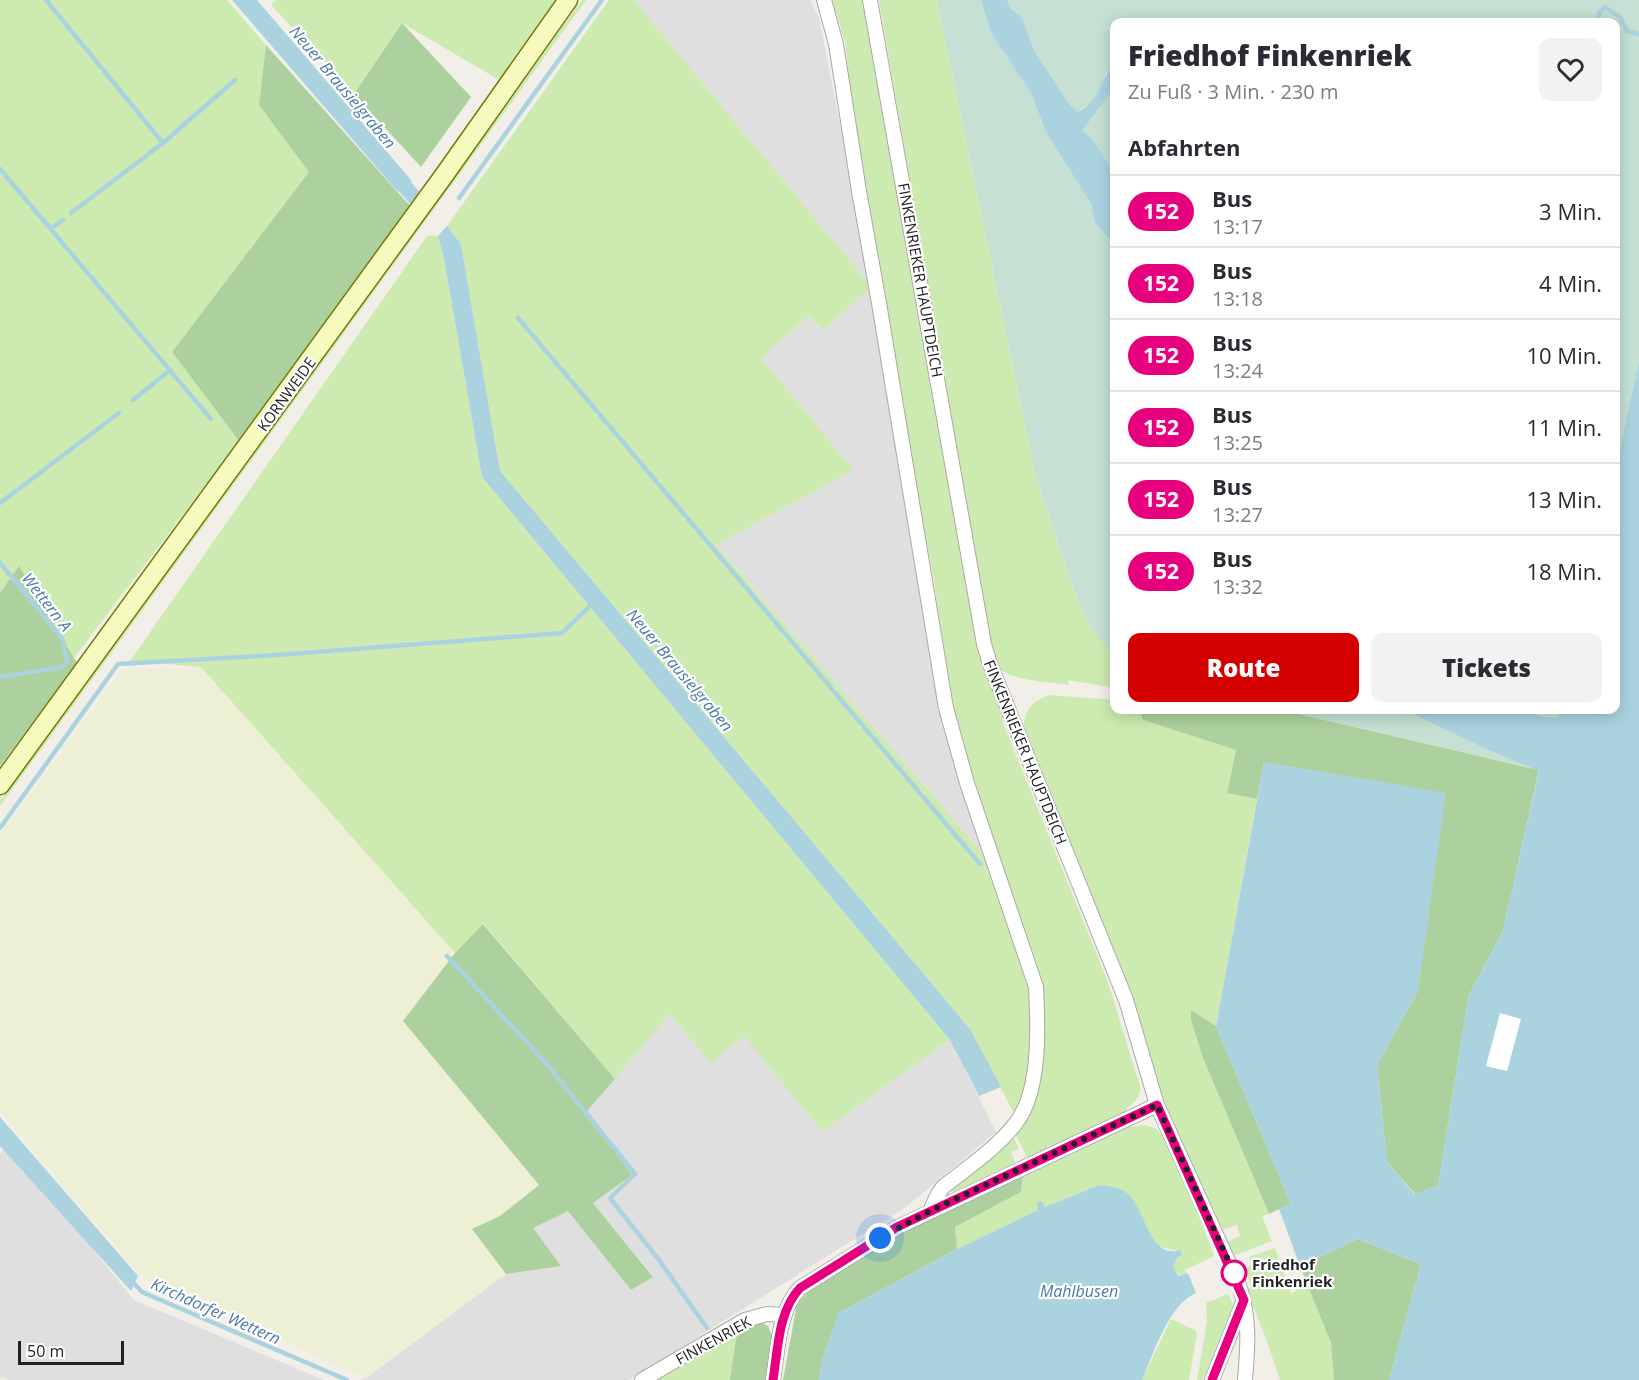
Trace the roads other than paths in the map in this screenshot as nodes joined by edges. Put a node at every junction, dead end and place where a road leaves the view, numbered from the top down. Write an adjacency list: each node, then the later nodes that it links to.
1 (568, 0): 4 (main road, KORNWEIDE)
2 (824, 0): 6 (street)
3 (870, 0): 5 (street, FINKENRIEKER HAUPTDEICH)
4 (0, 785)
5 (1157, 1105): 6 (street); 7 (street, FINKENRIEKER HAUPTDEICH)
6 (930, 1211): 8 (street)
7 (1244, 1300): 11 (street); 12 (street, FINKENRIEKER HAUPTDEICH)
8 (784, 1315): 9 (street, FINKENRIEK); 10 (street)
9 (642, 1380)
10 (773, 1380)
11 (1212, 1380)
12 (1245, 1380)

